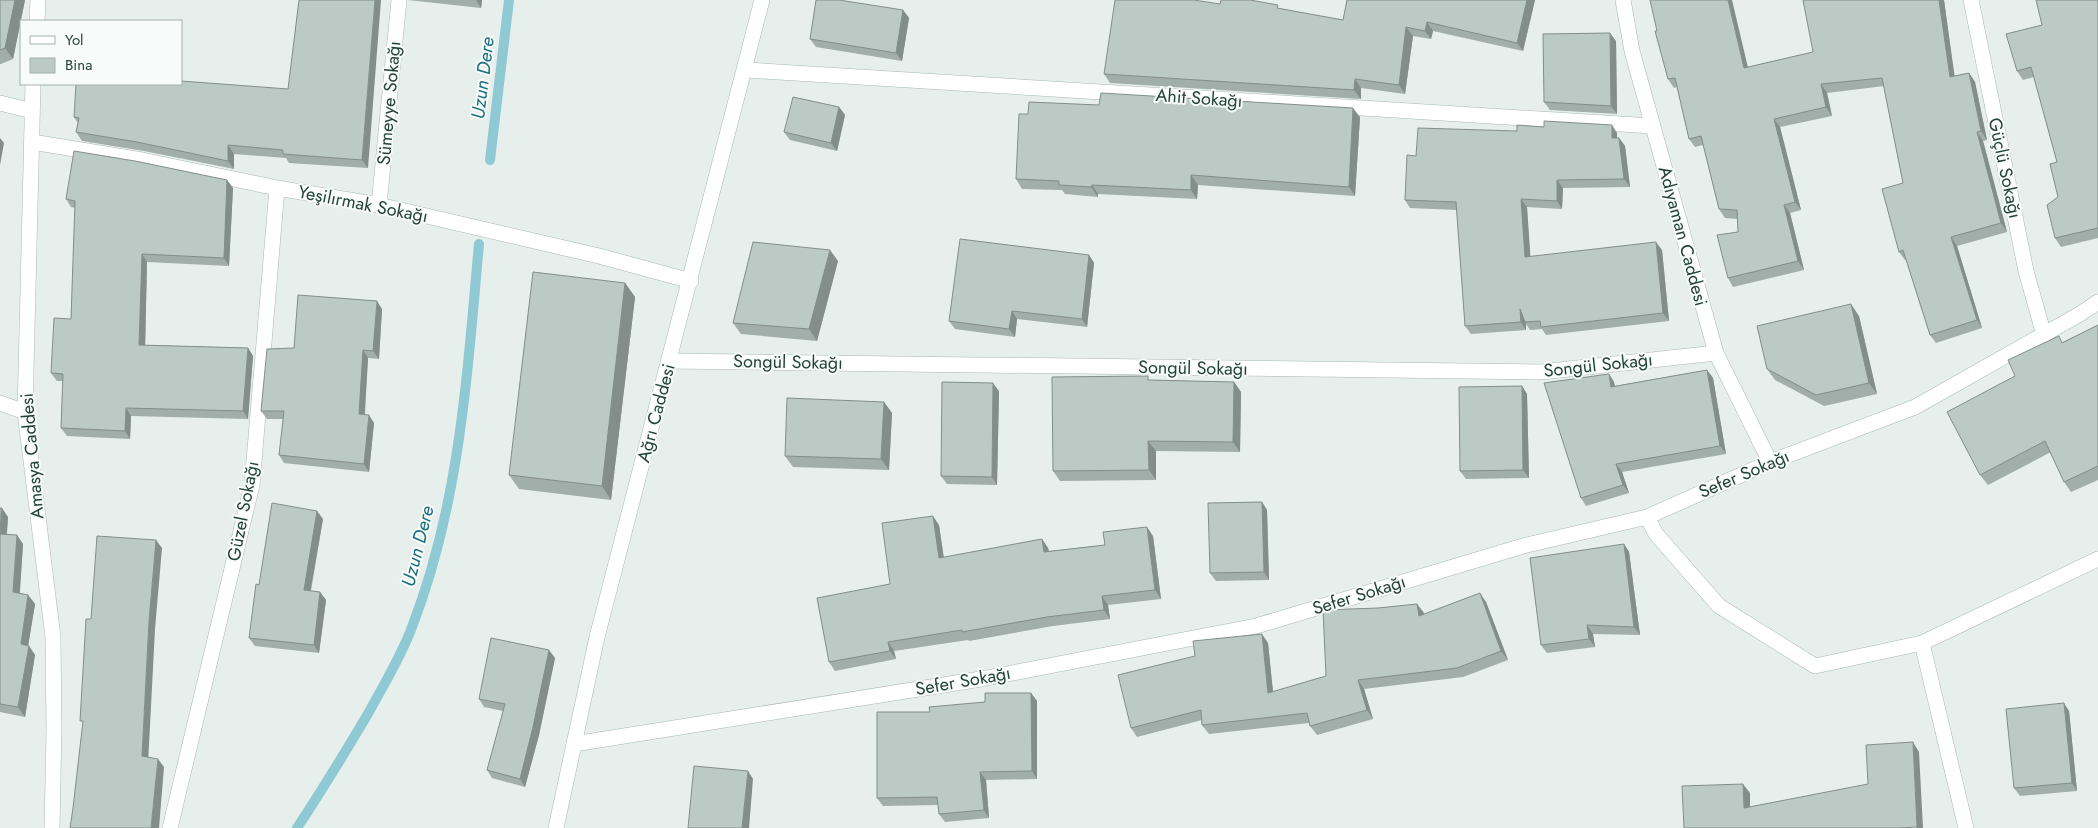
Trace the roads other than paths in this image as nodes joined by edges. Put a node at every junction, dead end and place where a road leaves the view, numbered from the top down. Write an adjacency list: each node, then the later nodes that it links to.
1 (38, 0): 6 (street)
2 (399, 0): 14 (street, Sümeyye Sokağı)
3 (762, 0): 7 (street, Ağrı Caddesi)
4 (1624, 0): 11 (street, Adıyaman Caddesi)
5 (1970, 0): 17 (street, Güçlü Sokağı)
6 (37, 20)
7 (746, 70): 11 (street, Ahit Sokağı); 15 (street, Ağrı Caddesi)
8 (33, 85): 10 (street, Amasya Caddesi)
9 (0, 103): 10 (street)
10 (32, 111): 12 (street, Amasya Caddesi)
11 (1653, 126): 18 (street, Adıyaman Caddesi)
12 (32, 142): 13 (street, Yeşilırmak Sokağı); 21 (street, Amasya Caddesi)
13 (277, 188): 14 (street, Yeşilırmak Sokağı); 28 (street, Güzel Sokağı)
14 (379, 205): 15 (street, Yeşilırmak Sokağı)
15 (691, 281): 19 (street, Ağrı Caddesi)
16 (2098, 302): 17 (street, Sefer Sokağı)
17 (2044, 335): 22 (street, Sefer Sokağı)
18 (1716, 353): 19 (street, Songül Sokağı); 22 (street, Adıyaman Caddesi)
19 (670, 360): 26 (street, Ağrı Caddesi)
20 (0, 403): 21 (street)
21 (25, 412): 27 (street, Amasya Caddesi)
22 (1770, 462): 23 (street, Sefer Sokağı)
23 (1647, 517): 25 (street); 26 (street, Sefer Sokağı)
24 (2098, 559): 25 (street)
25 (1922, 643): 30 (street)
26 (574, 744): 29 (street, Ağrı Caddesi)
27 (52, 828)
28 (170, 828)
29 (556, 828)
30 (1966, 828)

